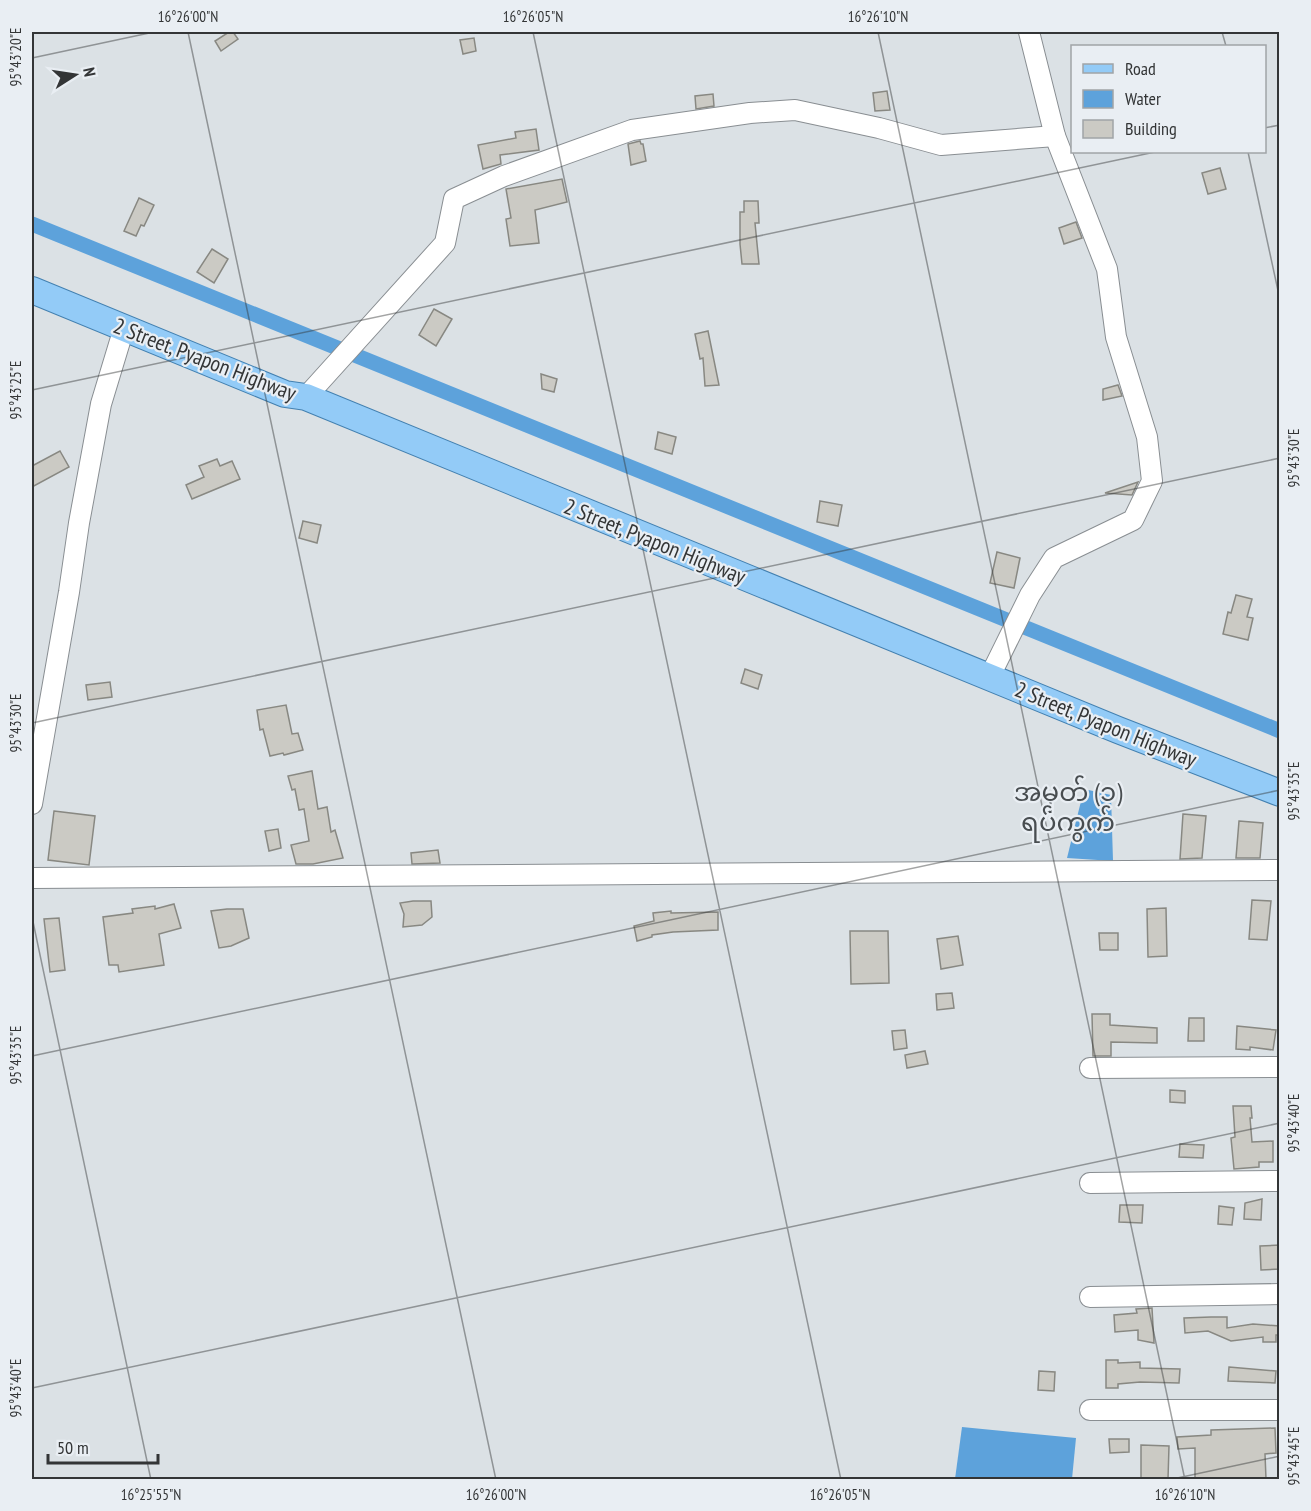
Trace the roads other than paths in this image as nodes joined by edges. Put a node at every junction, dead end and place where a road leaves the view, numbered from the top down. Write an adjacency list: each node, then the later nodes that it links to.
1 (1029, 32): 2 (street)
2 (1055, 136): 5 (street); 6 (street)
3 (32, 290): 4 (main road, 2 Street, Pyapon Highway)
4 (124, 328): 5 (main road, 2 Street, Pyapon Highway); 8 (street)
5 (306, 398): 6 (main road, 2 Street, Pyapon Highway)
6 (989, 678): 7 (main road, 2 Street, Pyapon Highway)
7 (1280, 793)
8 (32, 804)
9 (1280, 870): 10 (street)
10 (32, 878)
11 (1280, 1067): 12 (street)
12 (1090, 1068)
13 (1280, 1181): 14 (street)
14 (1090, 1183)
15 (1280, 1294): 16 (street)
16 (1090, 1297)
17 (1090, 1410): 18 (street)
18 (1280, 1410)

